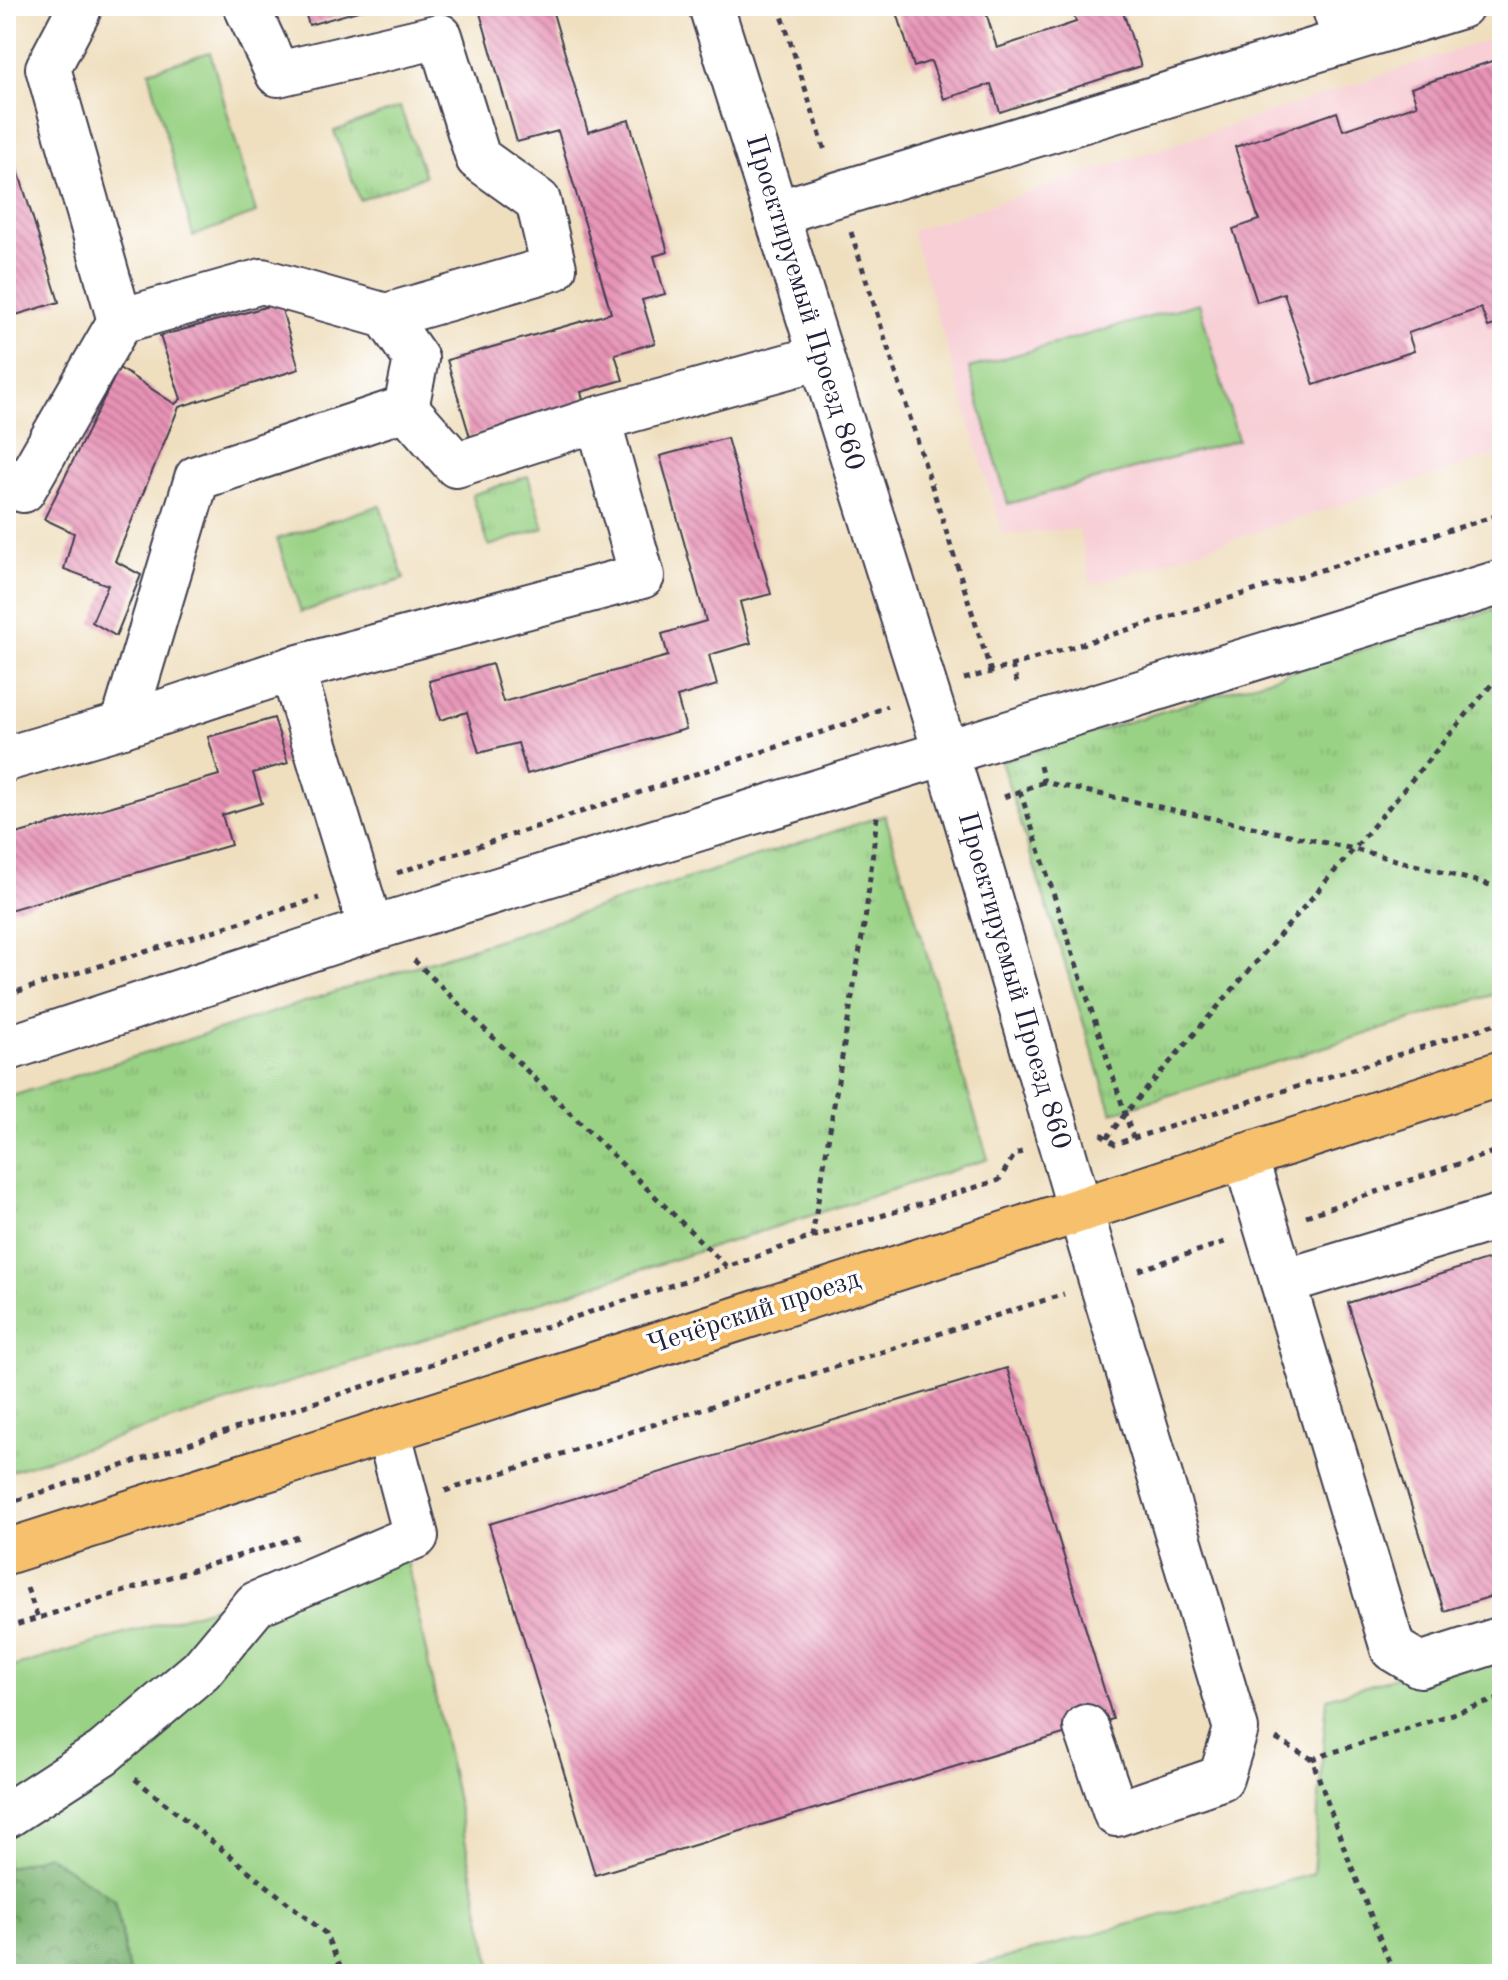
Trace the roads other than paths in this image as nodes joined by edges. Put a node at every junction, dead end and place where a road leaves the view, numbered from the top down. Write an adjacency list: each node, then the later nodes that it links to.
1 (246, 6): 7 (street)
2 (711, 6): 6 (street, Проектируемый Проезд 860)
3 (1461, 6): 5 (street)
4 (83, 8): 8 (street)
5 (1339, 23): 6 (street)
6 (776, 213): 9 (street, Проектируемый Проезд 860)
7 (386, 316): 8 (street); 10 (street)
8 (120, 321): 12 (street)
9 (821, 357): 11 (street); 16 (street, Проектируемый Проезд 860)
10 (406, 408): 11 (street); 15 (street)
11 (598, 419): 14 (street)
12 (23, 490)
13 (1502, 582): 16 (street)
14 (292, 669): 15 (street); 18 (street)
15 (123, 725): 17 (street)
16 (945, 752): 18 (street); 22 (street, Проектируемый Проезд 860)
17 (6, 759)
18 (388, 940): 19 (street)
19 (6, 1049)
20 (1502, 1073): 21 (main road, Чечёрский проезд)
21 (1245, 1156): 22 (main road, Чечёрский проезд); 24 (street)
22 (1080, 1210): 25 (main road, Чечёрский проезд); 28 (street, Проектируемый Проезд 860)
23 (1502, 1216): 24 (street)
24 (1283, 1282): 27 (street)
25 (388, 1430): 26 (main road, Чечёрский проезд); 29 (street)
26 (6, 1552)
27 (1502, 1639)
28 (1086, 1727)
29 (6, 1816)

